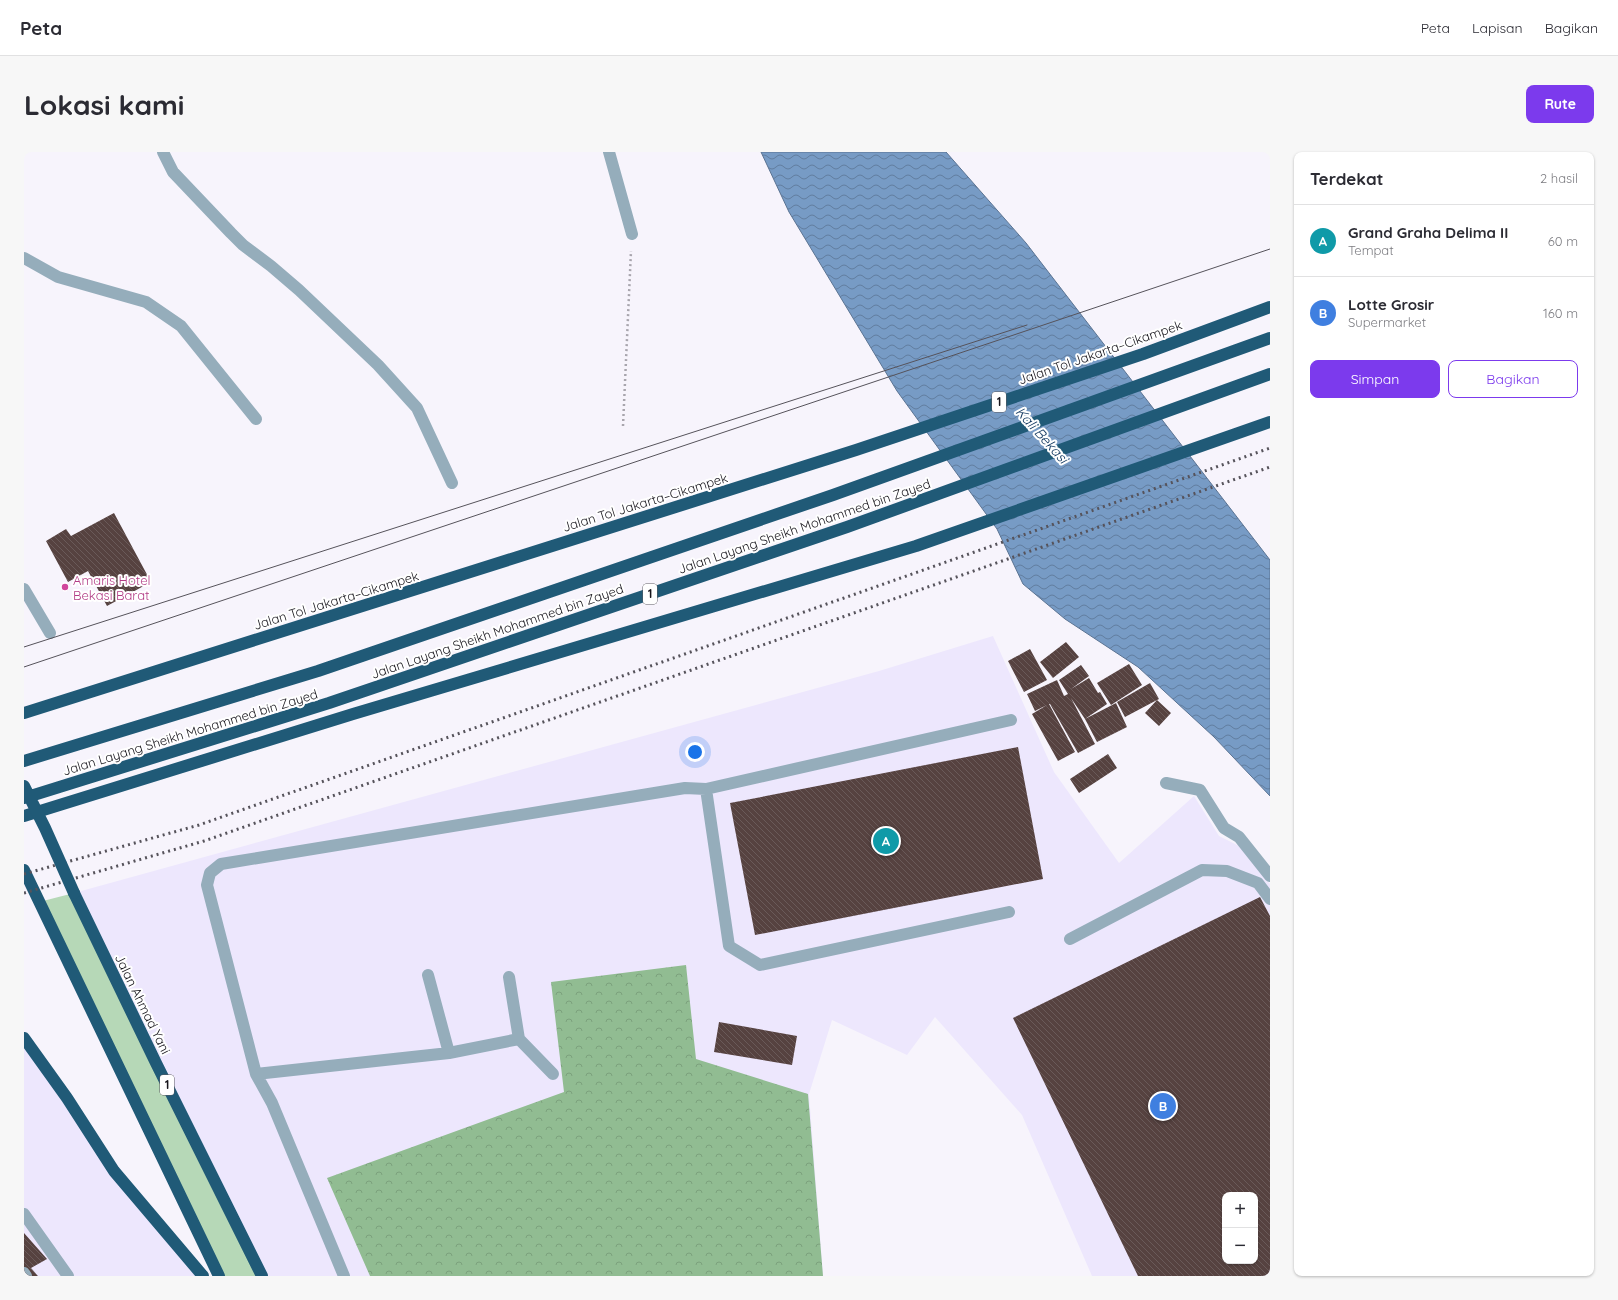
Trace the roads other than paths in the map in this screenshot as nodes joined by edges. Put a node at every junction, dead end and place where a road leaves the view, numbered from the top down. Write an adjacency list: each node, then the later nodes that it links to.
1 (163, 152): 10 (street)
2 (609, 152): 3 (street)
3 (632, 234)
4 (24, 258): 8 (street)
5 (1270, 307): 13 (highway, Jalan Tol Jakarta–Cikampek / 1)
6 (1270, 338): 15 (highway, Jalan Layang Sheikh Mohammed bin Zayed)
7 (1270, 374): 19 (highway, Jalan Layang Sheikh Mohammed bin Zayed / 1, bridge)
8 (256, 419)
9 (1270, 422): 20 (highway, 1)
10 (452, 483)
11 (24, 589): 12 (street)
12 (50, 633)
13 (24, 712)
14 (1011, 720): 18 (street)
15 (24, 761)
16 (1166, 783): 22 (street)
17 (24, 786): 39 (highway, Jalan Ahmad Yani / 1, bridge)
18 (706, 789): 24 (street); 31 (street)
19 (24, 798)
20 (24, 816)
21 (24, 870): 38 (highway)
22 (1270, 876)
23 (1270, 899): 25 (street)
24 (1009, 912)
25 (1070, 939)
26 (428, 975): 30 (street)
27 (509, 977): 29 (street)
28 (24, 1038): 37 (highway)
29 (520, 1039): 30 (street); 32 (street)
30 (449, 1053): 31 (street)
31 (256, 1074): 40 (street)
32 (553, 1074)
33 (24, 1214): 36 (street)
34 (24, 1273): 35 (street)
35 (26, 1276)
36 (68, 1276)
37 (203, 1276)
38 (219, 1276)
39 (262, 1276)
40 (344, 1276)

